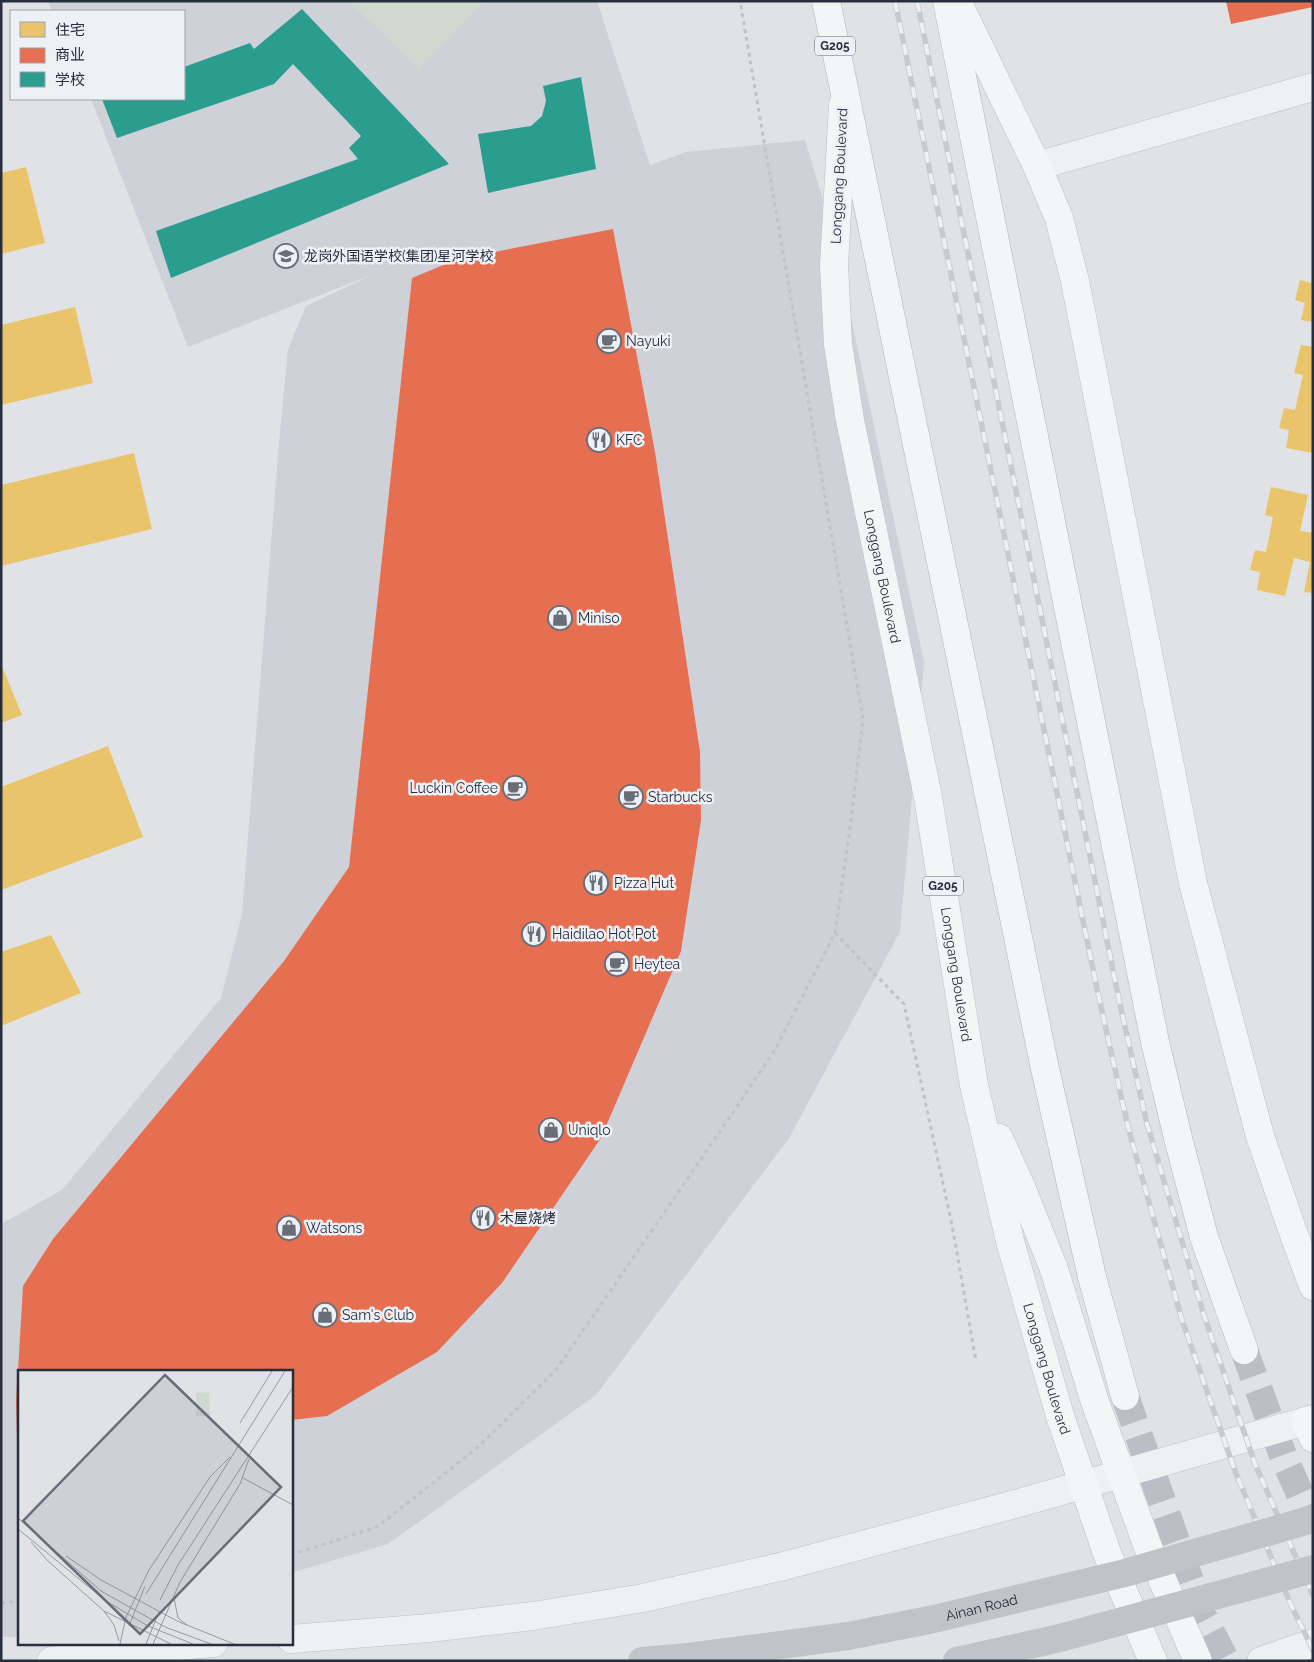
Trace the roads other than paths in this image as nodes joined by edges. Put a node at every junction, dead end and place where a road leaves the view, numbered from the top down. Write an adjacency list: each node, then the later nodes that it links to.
1 (826, 1): 5 (main road, Longgang Boulevard / G205)
2 (948, 1): 11 (main road)
3 (957, 1): 6 (main road)
4 (1313, 87): 6 (street)
5 (844, 91): 7 (main road, Longgang Boulevard / G205); 12 (main road, Longgang Boulevard)
6 (1037, 166): 8 (main road)
7 (974, 1085): 14 (main road); 15 (main road, Longgang Boulevard / G205)
8 (1293, 1232): 9 (main road); 10 (main road)
9 (1313, 1257)
10 (1313, 1286)
11 (1244, 1350)
12 (1125, 1396)
13 (1311, 1426): 14 (street)
14 (1122, 1474): 15 (street); 25 (main road)
15 (1082, 1485): 18 (street); 24 (main road, Longgang Boulevard / G205)
16 (1313, 1519): 22 (main road, Ainan Road, bridge)
17 (1313, 1569): 23 (main road, bridge)
18 (292, 1639)
19 (1313, 1643): 26 (street)
20 (202, 1644): 21 (street)
21 (51, 1661)
22 (642, 1661)
23 (957, 1661)
24 (1152, 1661)
25 (1198, 1661)
26 (1262, 1661)

